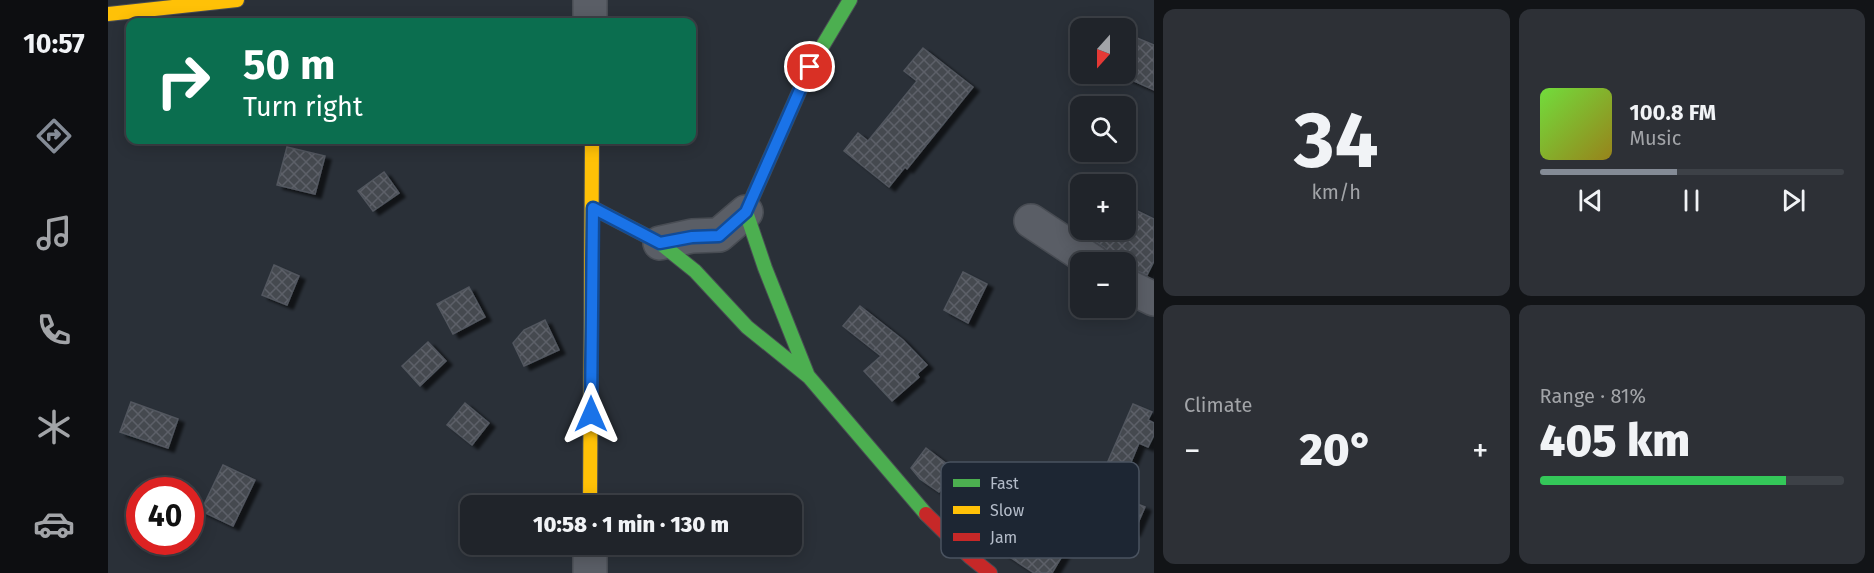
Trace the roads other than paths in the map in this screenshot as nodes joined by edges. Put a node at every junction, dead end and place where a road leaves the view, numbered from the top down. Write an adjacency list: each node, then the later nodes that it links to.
1 (237, 0): 4 (street)
2 (590, 0): 5 (street)
3 (850, 0): 8 (street)
4 (108, 14)
5 (590, 18)
6 (592, 144): 7 (street)
7 (593, 208): 10 (street); 15 (street)
8 (746, 212): 10 (street); 14 (street)
9 (1031, 221): 11 (street)
10 (660, 243): 14 (street)
11 (1078, 252)
12 (1136, 290): 13 (street)
13 (1154, 299)
14 (809, 377): 16 (street)
15 (590, 495)
16 (941, 529)
17 (590, 555): 19 (street)
18 (971, 558): 20 (street)
19 (590, 573)
20 (990, 573)

